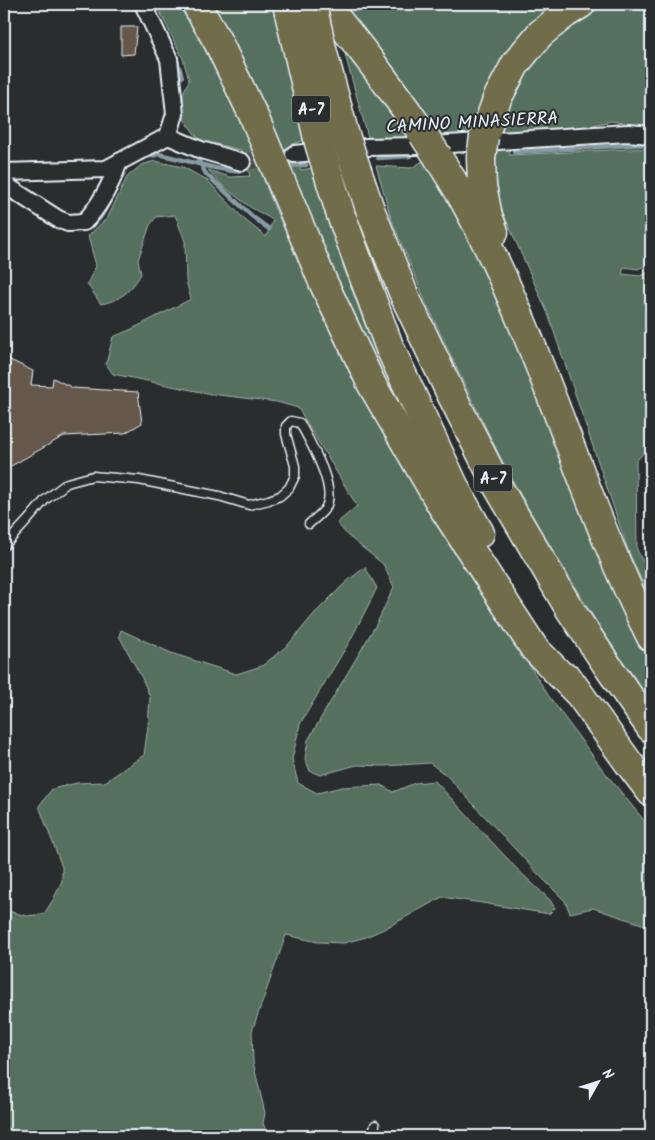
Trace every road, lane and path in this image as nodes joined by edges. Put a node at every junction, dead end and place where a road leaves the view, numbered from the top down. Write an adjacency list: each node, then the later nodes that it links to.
1 (143, 4): 7 (street)
2 (196, 4): 17 (highway)
3 (287, 4): 17 (highway, A-7, bridge)
4 (581, 4): 13 (highway)
5 (322, 8): 13 (highway, bridge); 18 (highway, A-7, bridge)
6 (651, 135): 8 (street, CAMINO MINASIERRA)
7 (168, 136): 9 (street); 10 (street)
8 (294, 154)
9 (119, 162): 11 (street); 12 (street)
10 (242, 162)
11 (4, 172)
12 (4, 183)
13 (524, 326): 16 (highway)
14 (309, 524): 15 (lane)
15 (4, 546)
16 (651, 637)
17 (578, 693): 19 (highway, A-7)
18 (651, 728)
19 (651, 792)
20 (375, 1125): 21 (lane)
21 (372, 1136)

